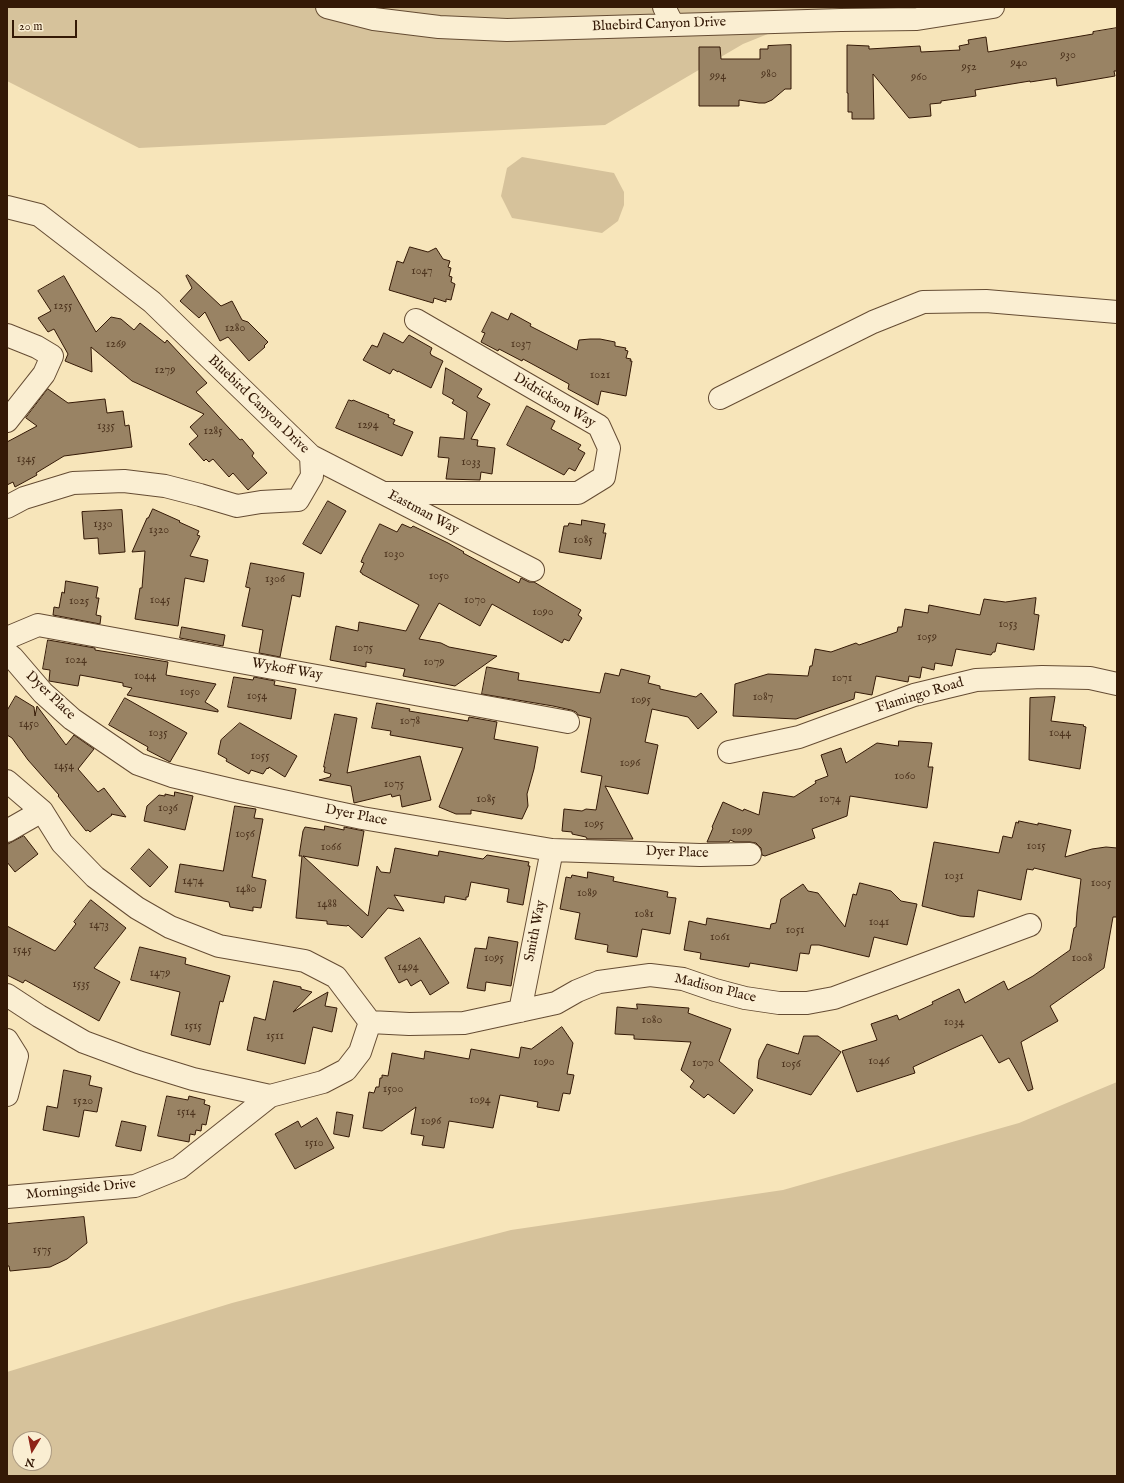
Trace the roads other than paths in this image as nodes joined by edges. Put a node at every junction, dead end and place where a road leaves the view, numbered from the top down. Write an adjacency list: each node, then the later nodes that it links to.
1 (327, 7): 3 (street, Bluebird Canyon Drive)
2 (993, 7): 4 (street, Bluebird Canyon Drive)
3 (401, 15): 4 (street, Bluebird Canyon Drive)
4 (669, 16)
5 (7, 207): 11 (street, Bluebird Canyon Drive)
6 (1117, 312): 9 (street)
7 (416, 320): 12 (street, Didrickson Way)
8 (7, 335): 10 (street)
9 (720, 398)
10 (7, 421)
11 (311, 456): 12 (street, Eastman Way); 13 (street, Bluebird Canyon Drive)
12 (385, 493): 14 (street, Eastman Way)
13 (7, 507)
14 (533, 570)
15 (7, 638): 18 (street, Wykoff Way)
16 (7, 653): 23 (street, Dyer Place)
17 (1117, 684): 19 (street, Flamingo Road)
18 (568, 722)
19 (729, 752)
20 (7, 781): 21 (street)
21 (42, 811): 22 (street); 28 (street)
22 (7, 831)
23 (552, 850): 24 (street, Dyer Place); 27 (street, Smith Way)
24 (750, 854)
25 (1030, 925): 27 (street, Madison Place)
26 (7, 995): 31 (street)
27 (520, 1011): 28 (street, Madison Place)
28 (370, 1022): 31 (street)
29 (7, 1040): 30 (street)
30 (7, 1095)
31 (270, 1096): 32 (street, Morningside Drive)
32 (7, 1197)

